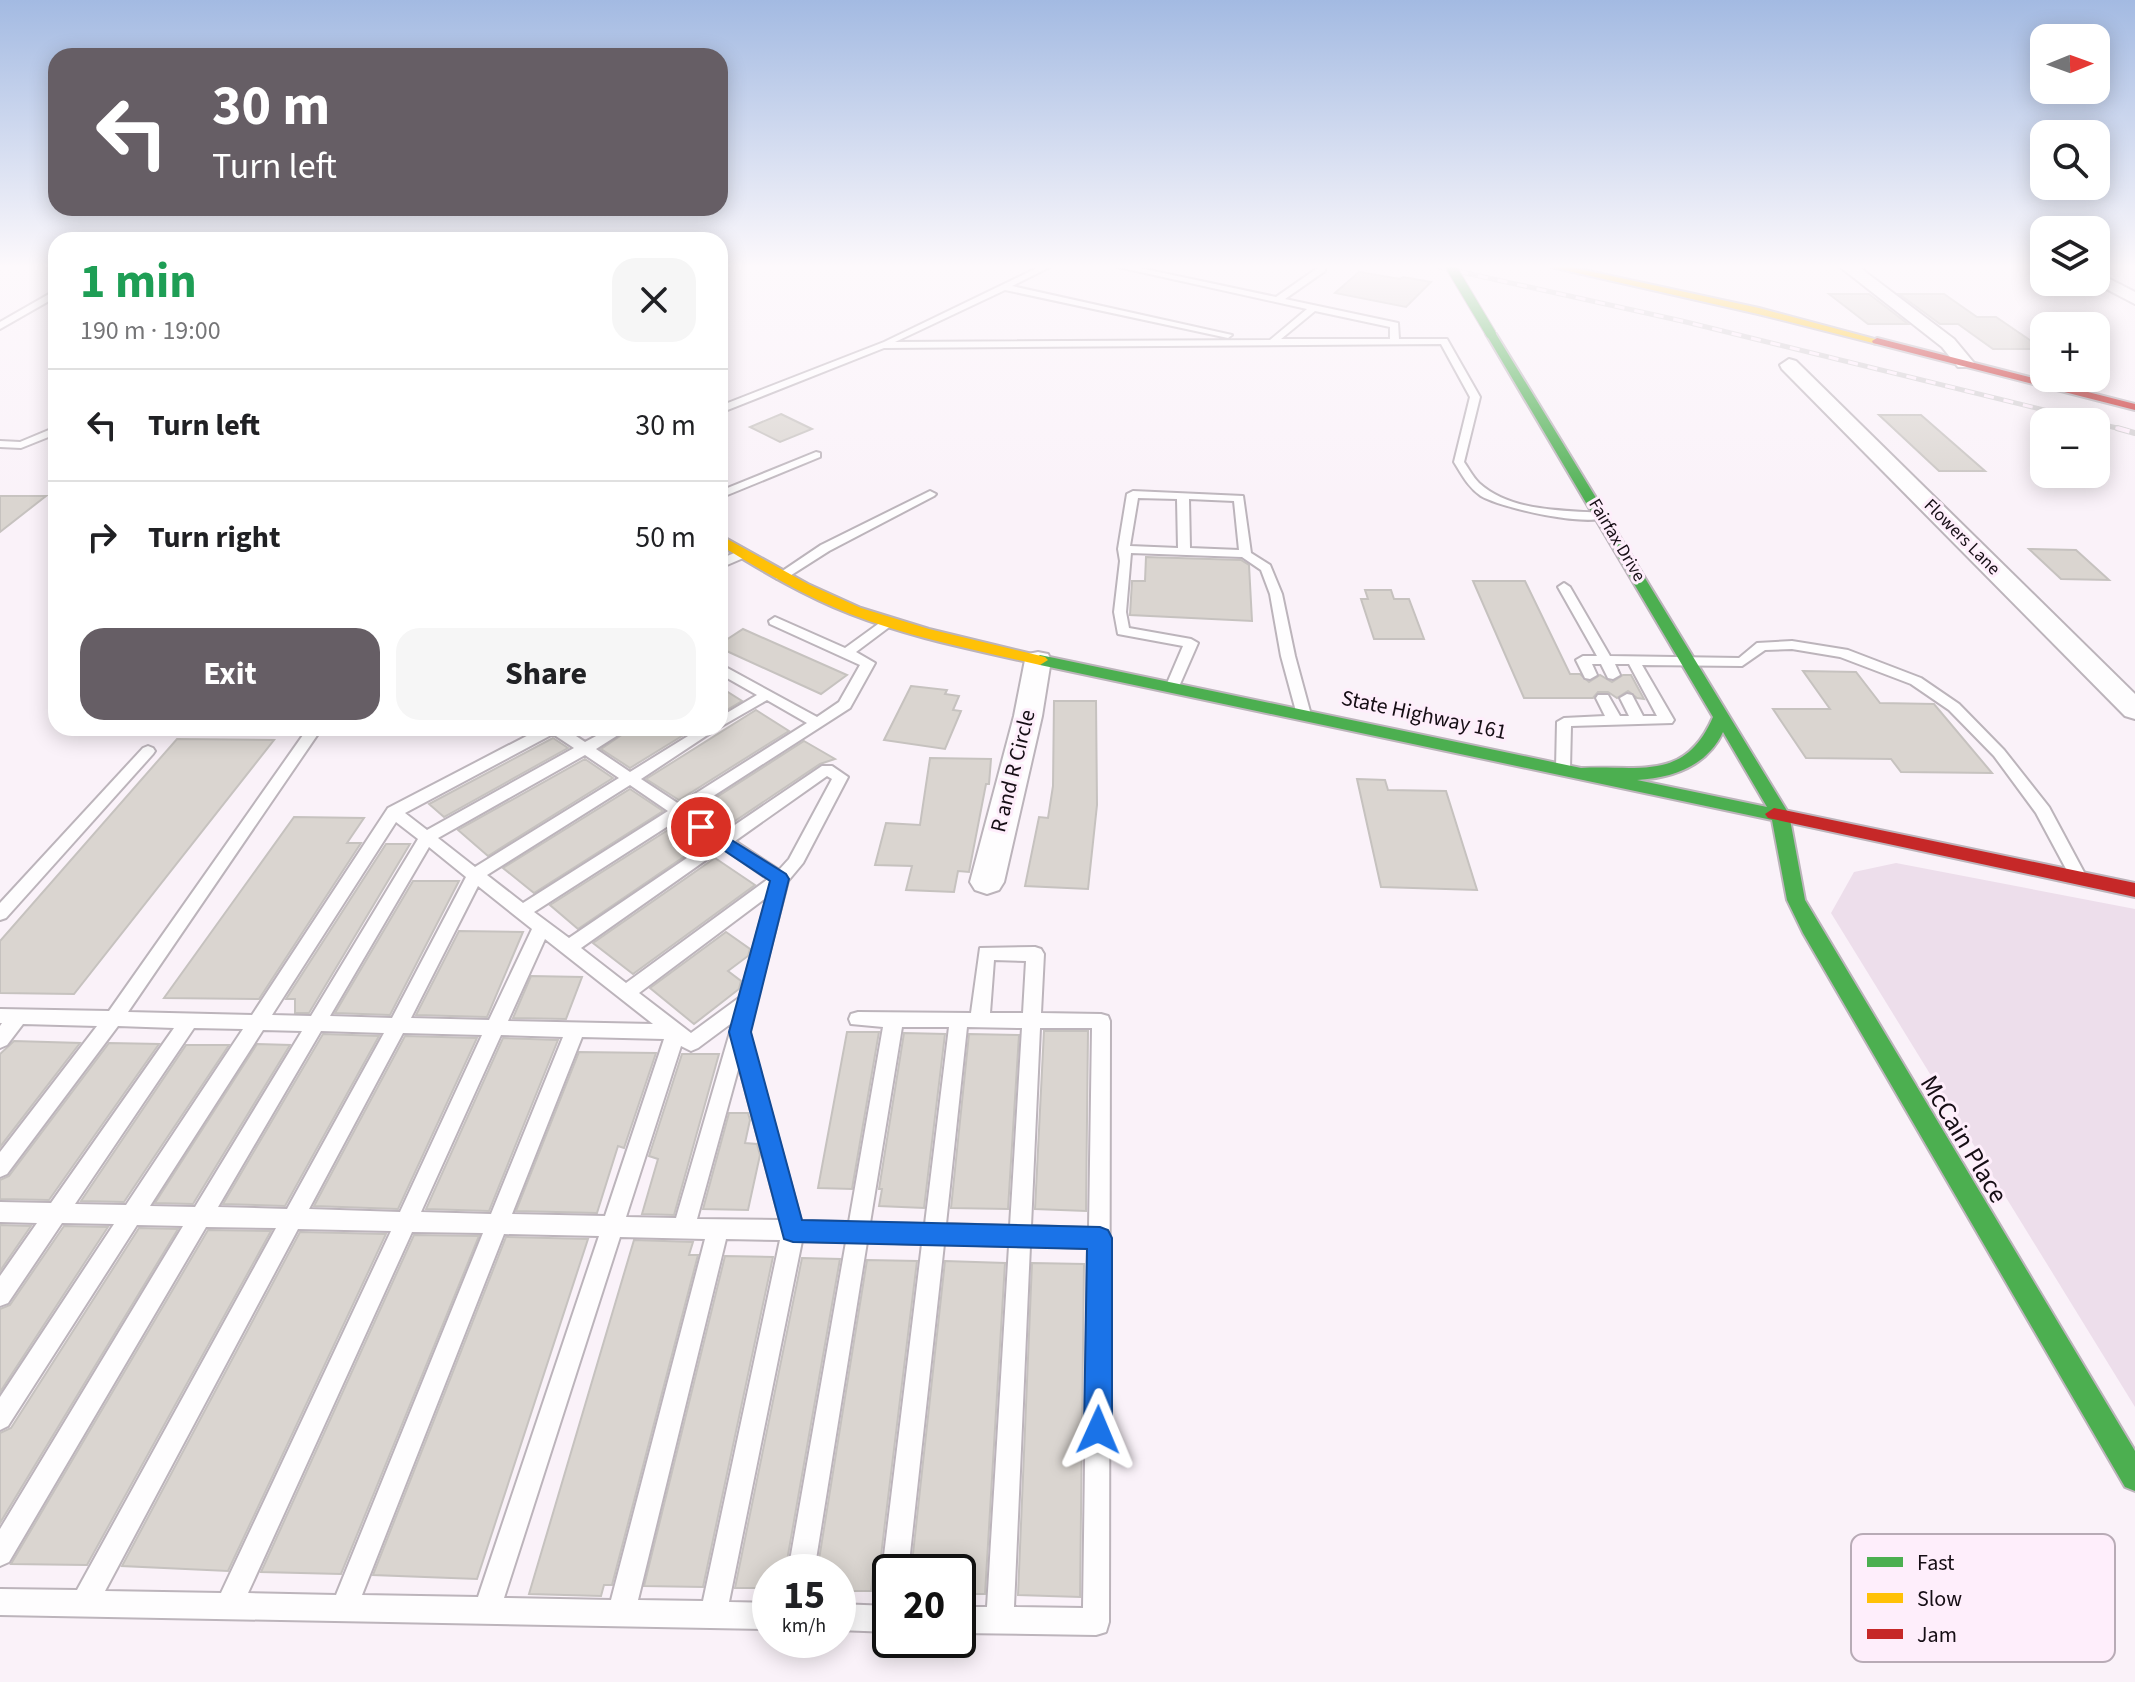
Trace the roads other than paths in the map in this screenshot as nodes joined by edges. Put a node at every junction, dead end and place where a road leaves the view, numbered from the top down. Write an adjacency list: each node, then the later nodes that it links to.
1 (882, 345): 8 (lane)
2 (1446, 345): 16 (lane)
3 (1498, 345): 16 (main road, Fairfax Drive, bridge)
4 (1896, 345): 6 (main road)
5 (1950, 345): 6 (street)
6 (1965, 363): 9 (main road)
7 (1789, 365): 39 (street, Flowers Lane)
8 (728, 407)
9 (2135, 407)
10 (48, 433): 11 (lane)
11 (0, 444)
12 (816, 455): 13 (lane)
13 (728, 492)
14 (930, 494): 23 (lane)
15 (1183, 498): 18 (lane); 19 (lane); 21 (lane)
16 (1602, 516): 31 (main road, Fairfax Drive)
17 (728, 544): 20 (main road, State Highway 161)
18 (1124, 549): 19 (lane); 35 (lane)
19 (1184, 552): 21 (lane)
20 (744, 553): 22 (lane); 23 (main road, State Highway 161)
21 (1245, 554): 40 (lane)
22 (728, 560)
23 (781, 576): 26 (main road, State Highway 161)
24 (1564, 587): 29 (lane)
25 (775, 621): 27 (lane)
26 (890, 622): 27 (lane); 28 (main road, State Highway 161)
27 (846, 653): 45 (lane)
28 (1038, 660): 35 (main road, State Highway 161); 64 (street, R and R Circle)
29 (1606, 660): 30 (lane); 33 (lane); 34 (lane)
30 (1633, 660): 31 (lane); 43 (lane)
31 (1690, 660): 41 (main road, Fairfax Drive); 62 (lane)
32 (728, 674): 36 (lane)
33 (1590, 675)
34 (1613, 675)
35 (1172, 688): 40 (main road, State Highway 161)
36 (766, 695): 42 (lane); 45 (lane)
37 (1603, 698): 44 (lane)
38 (1627, 698): 43 (lane)
39 (2135, 710)
40 (1304, 715): 53 (main road, State Highway 161)
41 (1722, 715): 54 (main road); 58 (main road, Fairfax Drive)
42 (728, 718)
43 (1638, 720): 44 (lane)
44 (1615, 721): 53 (lane)
45 (817, 723): 57 (lane)
46 (309, 736): 73 (lane)
47 (538, 736): 56 (lane)
48 (565, 736): 51 (lane)
49 (608, 736): 51 (lane)
50 (698, 736): 55 (lane)
51 (585, 749): 55 (lane); 59 (lane)
52 (148, 751): 67 (lane)
53 (1563, 769): 54 (main road, State Highway 161)
54 (1583, 773): 58 (main road, State Highway 161)
55 (629, 778): 57 (lane); 61 (lane)
56 (394, 812): 59 (lane); 79 (lane)
57 (678, 812): 60 (lane); 66 (lane)
58 (1780, 814): 62 (main road, State Highway 161); 105 (main road, McCain Place)
59 (427, 837): 61 (lane); 80 (lane)
60 (724, 841): 63 (lane); 63 (lane); 69 (lane)
61 (476, 874): 66 (lane); 81 (lane)
62 (2079, 878): 65 (main road, State Highway 161)
63 (780, 879): 70 (lane); 71 (lane)
64 (987, 882)
65 (2135, 890)
66 (523, 911): 68 (lane)
67 (0, 914)
68 (542, 926): 69 (lane); 82 (lane)
69 (569, 947): 70 (lane)
70 (627, 992): 84 (lane)
71 (748, 1001): 84 (lane); 85 (lane)
72 (10, 1016): 73 (lane); 86 (lane)
73 (114, 1018): 76 (lane); 87 (lane)
74 (858, 1019): 75 (lane)
75 (894, 1019): 77 (lane); 99 (lane)
76 (189, 1020): 79 (lane); 89 (lane)
77 (969, 1020): 78 (lane); 78 (lane); 100 (lane)
78 (1031, 1020): 101 (lane); 102 (lane)
79 (258, 1021): 80 (lane); 90 (lane)
80 (315, 1023): 81 (lane); 91 (lane)
81 (398, 1025): 82 (lane); 92 (lane)
82 (496, 1027): 83 (lane); 93 (lane)
83 (576, 1028): 84 (lane); 94 (lane)
84 (676, 1032): 95 (lane)
85 (740, 1032): 96 (lane); 98 (lane)
86 (0, 1040)
87 (0, 1168)
88 (0, 1212): 89 (lane)
89 (56, 1213): 90 (lane); 103 (lane)
90 (132, 1215): 91 (lane); 104 (lane)
91 (200, 1216): 92 (lane); 106 (lane)
92 (293, 1217): 93 (lane); 110 (lane)
93 (406, 1221): 94 (lane); 111 (lane)
94 (498, 1223): 95 (lane); 112 (lane)
95 (613, 1226): 96 (lane); 113 (lane)
96 (684, 1228): 97 (lane)
97 (718, 1229): 98 (lane); 114 (lane)
98 (793, 1231): 99 (lane); 115 (lane)
99 (858, 1233): 100 (lane); 107 (lane)
100 (934, 1235): 101 (lane); 108 (lane)
101 (1020, 1236): 102 (lane); 118 (lane)
102 (1100, 1238): 118 (lane)
103 (0, 1295)
104 (0, 1418)
105 (2135, 1477)
106 (0, 1553)
107 (804, 1554)
108 (897, 1554)
109 (0, 1602): 110 (lane)
110 (84, 1603): 111 (lane)
111 (229, 1606): 112 (lane)
112 (344, 1608): 113 (lane)
113 (487, 1610): 114 (lane)
114 (621, 1613): 115 (lane)
115 (713, 1615): 116 (lane)
116 (752, 1616)
117 (976, 1620): 118 (lane)
118 (1000, 1621)

